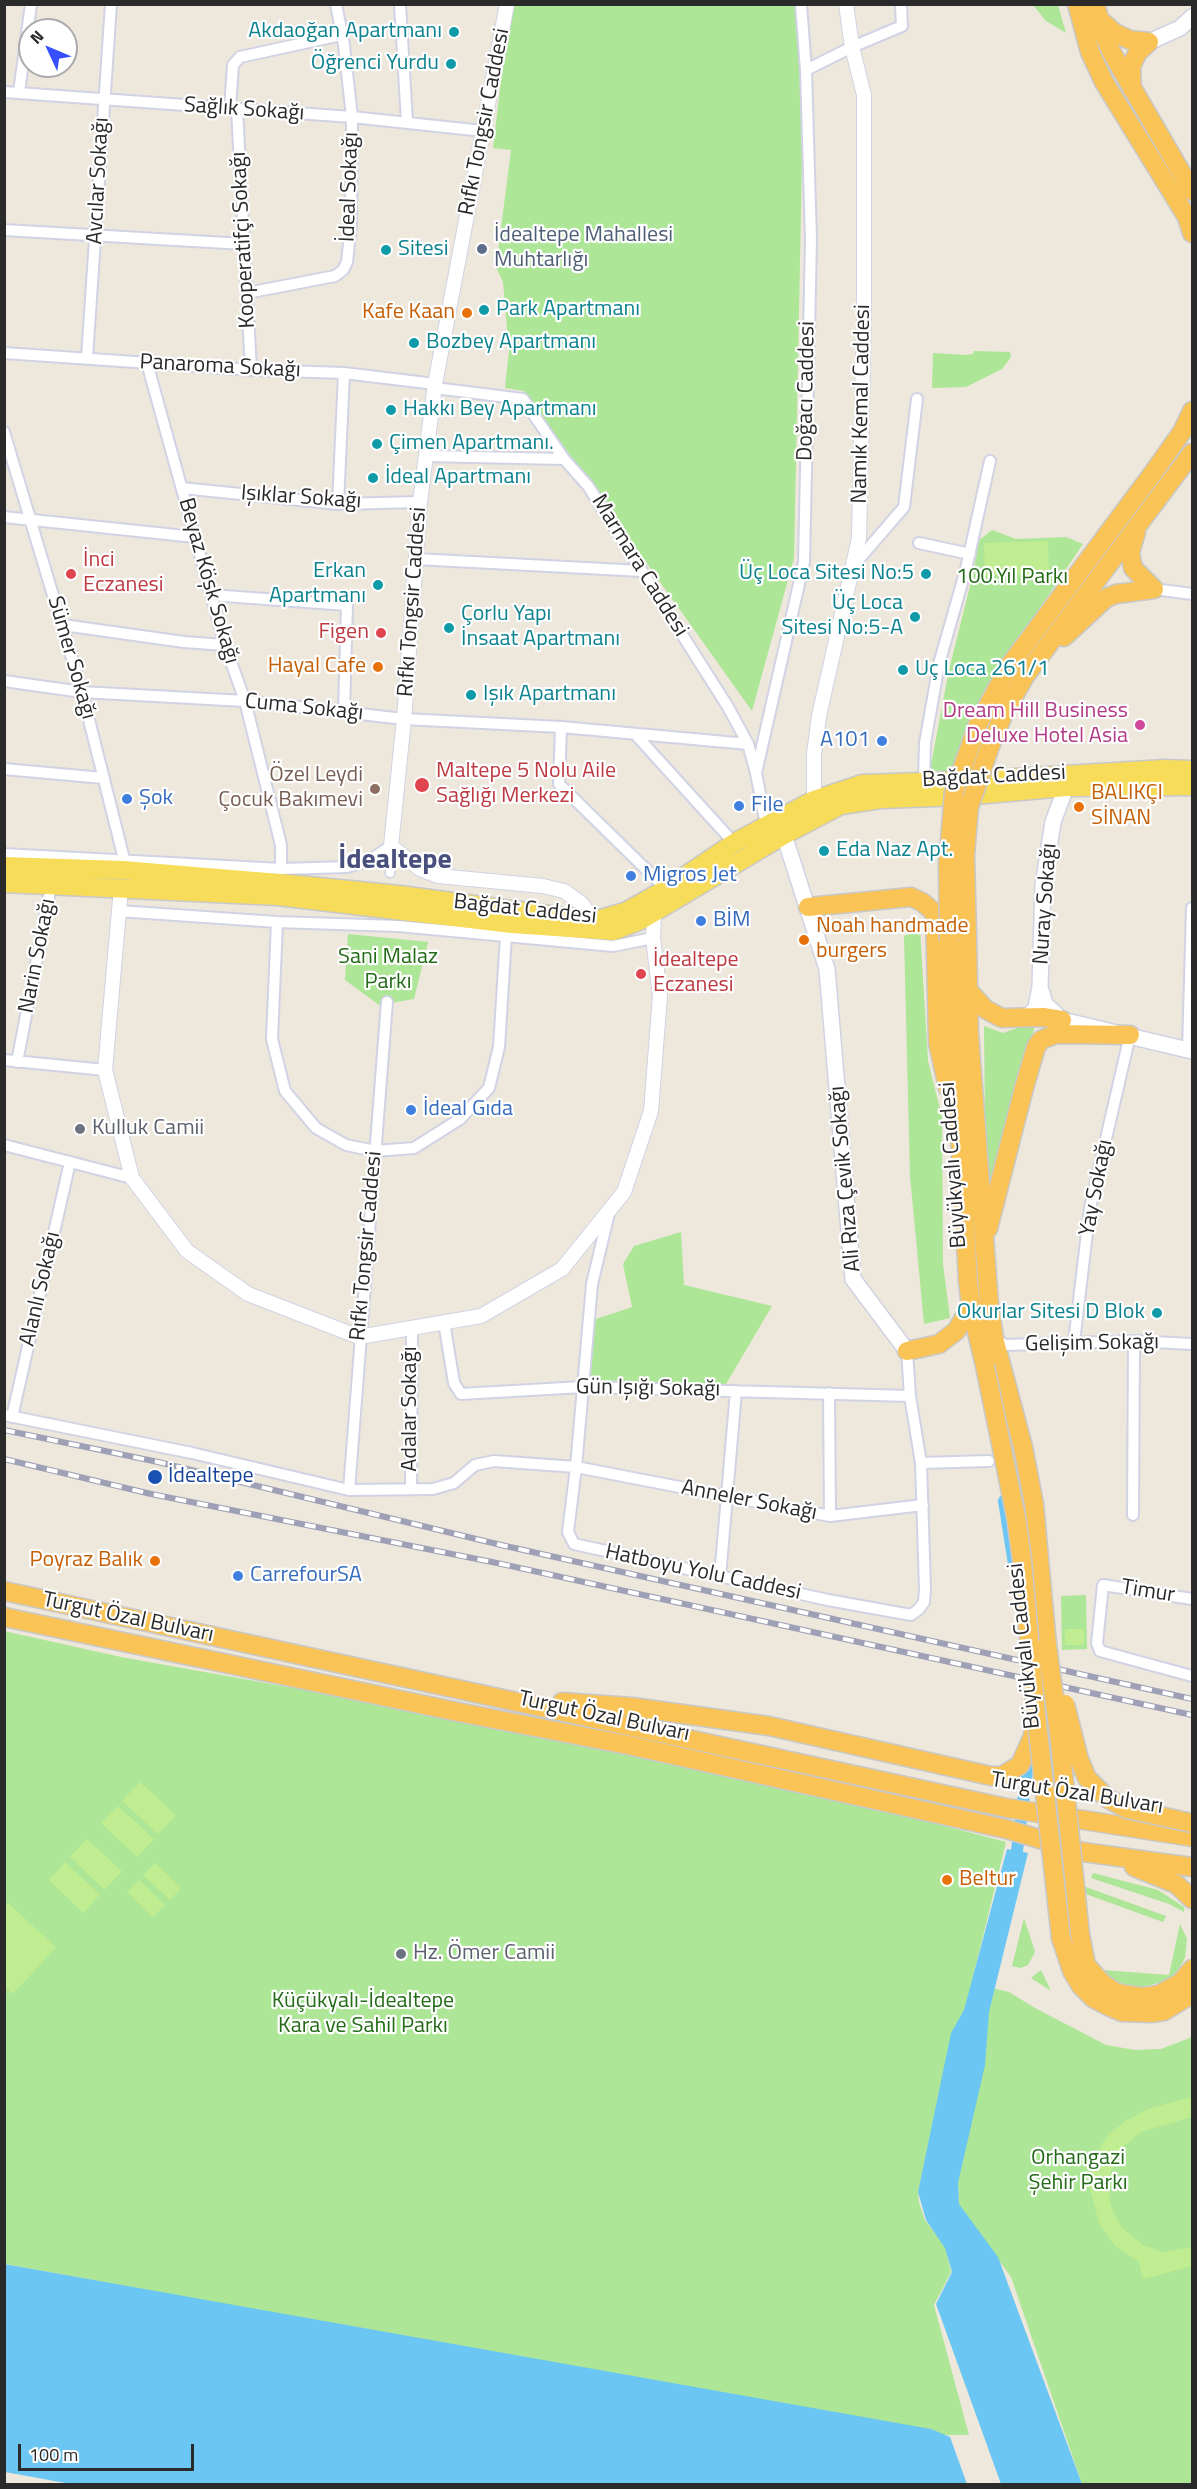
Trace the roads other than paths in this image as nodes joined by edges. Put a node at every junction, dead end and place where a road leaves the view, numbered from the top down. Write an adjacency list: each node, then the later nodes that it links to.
1 (31, 4): 18 (street)
2 (111, 4): 19 (street, Avcılar Sokağı)
3 (336, 4): 12 (street, İdeal Sokağı)
4 (400, 4): 22 (street)
5 (507, 4): 23 (street, Rıfkı Tongsir Caddesi)
6 (801, 4): 15 (street, Doğacı Caddesi)
7 (846, 4): 14 (street, Namık Kemal Caddesi)
8 (901, 4): 14 (street)
9 (1077, 4): 26 (highway)
10 (1097, 11): 13 (highway); 16 (highway)
11 (1192, 17): 13 (main road)
12 (342, 35): 20 (street, Kooperatifçi Sokağı); 21 (street, İdeal Sokağı)
13 (1149, 42): 16 (highway)
14 (852, 47): 15 (street); 53 (street, Namık Kemal Caddesi)
15 (806, 70): 71 (street, Doğacı Caddesi)
16 (1132, 91): 24 (highway)
17 (4, 92): 18 (street, Sağlık Sokağı)
18 (19, 92): 19 (street, Sağlık Sokağı)
19 (103, 99): 20 (street, Sağlık Sokağı); 27 (street, Avcılar Sokağı)
20 (234, 110): 21 (street, Sağlık Sokağı); 28 (street, Kooperatifçi Sokağı)
21 (352, 117): 22 (street, Sağlık Sokağı); 29 (street, İdeal Sokağı)
22 (407, 122): 23 (street, Sağlık Sokağı)
23 (483, 131): 35 (street, Rıfkı Tongsir Caddesi)
24 (1192, 191)
25 (4, 230): 27 (street)
26 (1192, 233)
27 (96, 237): 28 (street); 31 (street, Avcılar Sokağı)
28 (244, 244): 29 (street, Kooperatifçi Sokağı)
29 (247, 293): 33 (street, Kooperatifçi Sokağı)
30 (4, 353): 31 (street, Panaroma Sokağı)
31 (87, 357): 32 (street, Panaroma Sokağı)
32 (147, 363): 33 (street, Panaroma Sokağı); 43 (street, Beyaz Köşk Sokağı)
33 (251, 370): 34 (street, Panaroma Sokağı)
34 (344, 373): 35 (street, Panaroma Sokağı); 45 (street)
35 (435, 386): 40 (street, Rıfkı Tongsir Caddesi); 41 (street, Marmara Caddesi)
36 (917, 399): 53 (street)
37 (1192, 411): 60 (highway, Büyükyalı Caddesi)
38 (4, 432): 47 (street, Sümer Sokağı)
39 (1192, 453): 48 (highway, Büyükyalı Caddesi)
40 (426, 456): 41 (street); 44 (street, Rıfkı Tongsir Caddesi)
41 (564, 459): 54 (street, Marmara Caddesi)
42 (990, 461): 51 (street)
43 (182, 488): 45 (street, Işıklar Sokağı); 49 (street, Beyaz Köşk Sokağı)
44 (420, 502): 45 (street, Işıklar Sokağı); 52 (street, Rıfkı Tongsir Caddesi)
45 (338, 504)
46 (4, 517): 47 (street)
47 (31, 521): 49 (street); 58 (street, Sümer Sokağı)
48 (1139, 522): 55 (highway); 60 (highway, Büyükyalı Caddesi)
49 (195, 537): 57 (street, Beyaz Köşk Sokağı)
50 (919, 543): 51 (street)
51 (969, 554): 73 (street)
52 (416, 559): 54 (street); 65 (street, Rıfkı Tongsir Caddesi)
53 (852, 567): 76 (street, Namık Kemal Caddesi)
54 (642, 571): 68 (street, Marmara Caddesi)
55 (1154, 589): 56 (street); 60 (highway)
56 (1192, 594)
57 (212, 595): 59 (street, Beyaz Köşk Sokağı); 64 (street)
58 (63, 625): 59 (street); 62 (street, Sümer Sokağı)
59 (225, 645): 63 (street, Beyaz Köşk Sokağı)
60 (1017, 670): 97 (highway, Büyükyalı Caddesi, bridge)
61 (4, 681): 62 (street, Cuma Sokağı)
62 (82, 692): 63 (street, Cuma Sokağı); 72 (street, Sümer Sokağı)
63 (245, 701): 64 (street, Cuma Sokağı); 83 (street, Beyaz Köşk Sokağı)
64 (344, 712): 65 (street, Cuma Sokağı)
65 (404, 718): 66 (street, Cuma Sokağı); 80 (street, Rıfkı Tongsir Caddesi)
66 (561, 727): 67 (street, Cuma Sokağı); 88 (street)
67 (634, 734): 68 (street, Cuma Sokağı); 79 (street)
68 (748, 744): 71 (street, Marmara Caddesi)
69 (4, 769): 72 (street)
70 (1192, 770): 73 (main road, Bağdat Caddesi)
71 (756, 772): 77 (street, Marmara Caddesi)
72 (103, 778): 84 (street, Sümer Sokağı)
73 (924, 781): 76 (main road, Bağdat Caddesi)
74 (1192, 786): 75 (main road, Bağdat Caddesi)
75 (1066, 787): 78 (main road, Bağdat Caddesi); 98 (main road, Nuray Sokağı)
76 (814, 800): 77 (main road, Bağdat Caddesi)
77 (766, 825): 79 (main road, Bağdat Caddesi)
78 (784, 835): 89 (main road, Ali Rıza Çevik Sokağı); 92 (main road, Bağdat Caddesi)
79 (734, 843): 88 (main road, Bağdat Caddesi)
80 (391, 846): 83 (street); 85 (street, Rıfkı Tongsir Caddesi); 94 (street)
81 (4, 854): 84 (street)
82 (4, 866): 84 (main road, Bağdat Caddesi)
83 (281, 869): 84 (street)
84 (122, 872): 87 (main road, Bağdat Caddesi); 91 (street); 92 (main road, Bağdat Caddesi); 94 (main road, Bağdat Caddesi)
85 (390, 873)
86 (4, 883): 87 (main road, Bağdat Caddesi)
87 (51, 886): 106 (street, Narin Sokağı)
88 (666, 889): 94 (main road, Bağdat Caddesi)
89 (808, 907): 108 (highway); 123 (main road, Ali Rıza Çevik Sokağı)
90 (1192, 908): 104 (street)
91 (118, 911): 93 (street); 107 (street)
92 (654, 912): 96 (street)
93 (277, 921): 95 (street); 110 (street)
94 (594, 921)
95 (506, 936): 96 (street); 110 (street)
96 (653, 938): 113 (street)
97 (958, 939): 99 (highway, Büyükyalı Caddesi); 108 (highway, Büyükyalı Caddesi)
98 (1040, 987): 101 (main road); 102 (main road)
99 (969, 991): 101 (highway); 114 (highway, Büyükyalı Caddesi)
100 (387, 1002): 110 (street, Rıfkı Tongsir Caddesi)
101 (1027, 1017): 102 (highway)
102 (1062, 1020): 103 (main road)
103 (1130, 1035): 104 (main road); 114 (highway); 121 (street, Yay Sokağı)
104 (1190, 1051)
105 (4, 1060): 106 (street)
106 (17, 1062): 107 (street)
107 (105, 1070): 112 (street)
108 (957, 1115): 115 (highway, Büyükyalı Caddesi)
109 (4, 1145): 111 (street)
110 (375, 1151): 118 (street, Rıfkı Tongsir Caddesi)
111 (70, 1161): 112 (street); 129 (street, Alanlı Sokağı)
112 (132, 1178): 118 (street)
113 (610, 1209): 116 (street); 125 (street)
114 (984, 1242): 119 (highway, Büyükyalı Caddesi)
115 (971, 1307): 123 (highway); 124 (highway, Büyükyalı Caddesi)
116 (444, 1323): 117 (street); 125 (street, Gün Işığı Sokağı)
117 (412, 1329): 118 (street); 133 (street, Adalar Sokağı)
118 (359, 1337): 134 (street, Rıfkı Tongsir Caddesi)
119 (994, 1338): 121 (street, Gelişim Sokağı); 124 (highway, Büyükyalı Caddesi)
120 (1134, 1341): 121 (street, Gelişim Sokağı); 122 (street, Gelişim Sokağı); 137 (street)
121 (1074, 1342)
122 (1192, 1344)
123 (907, 1351): 128 (street)
124 (994, 1366): 143 (highway, Büyükyalı Caddesi); 146 (highway, Büyükyalı Caddesi, bridge)
125 (582, 1387): 126 (street, Gün Işığı Sokağı); 132 (street)
126 (736, 1391): 127 (street, Gün Işığı Sokağı); 135 (street)
127 (829, 1393): 128 (street, Gün Işığı Sokağı); 138 (street)
128 (910, 1396): 131 (street)
129 (8, 1416): 134 (street)
130 (989, 1461): 131 (street)
131 (921, 1462): 136 (street)
132 (576, 1467): 133 (street, Anneler Sokağı); 135 (street, Anneler Sokağı); 139 (street, Hatboyu Yolu Caddesi)
133 (411, 1488): 134 (street, Anneler Sokağı)
134 (349, 1490)
135 (728, 1497): 138 (street, Anneler Sokağı); 139 (street)
136 (923, 1505): 138 (street, Anneler Sokağı); 139 (street, Hatboyu Yolu Caddesi)
137 (1133, 1515)
138 (830, 1516)
139 (720, 1577)
140 (4, 1591): 145 (highway, Turgut Özal Bulvarı)
141 (1192, 1599): 144 (street, Timur)
142 (4, 1617): 149 (highway, Turgut Özal Bulvarı)
143 (1047, 1646): 147 (highway, bridge); 152 (highway, Büyükyalı Caddesi, bridge)
144 (1192, 1676)
145 (495, 1697): 146 (highway, bridge); 148 (highway, Turgut Özal Bulvarı)
146 (1035, 1704): 153 (highway, bridge)
147 (1192, 1823)
148 (1192, 1837)
149 (1083, 1852): 150 (highway, Turgut Özal Bulvarı); 151 (highway)
150 (1192, 1867)
151 (1192, 1899)
152 (1192, 1969)
153 (1192, 1994)

